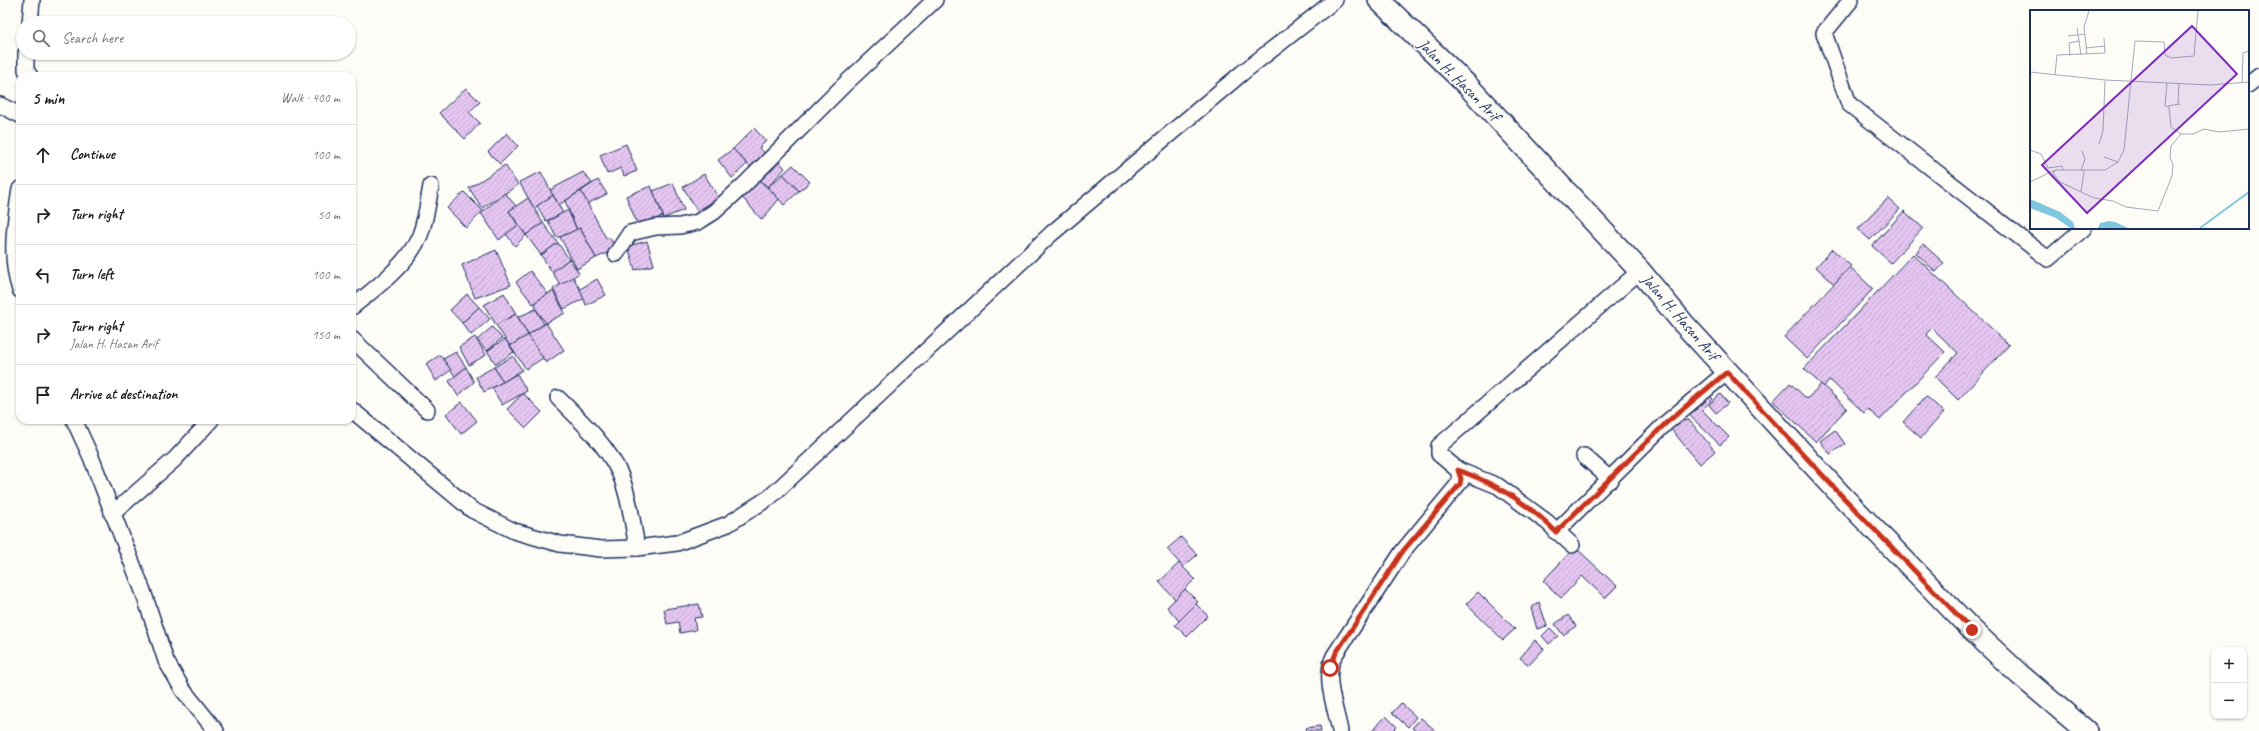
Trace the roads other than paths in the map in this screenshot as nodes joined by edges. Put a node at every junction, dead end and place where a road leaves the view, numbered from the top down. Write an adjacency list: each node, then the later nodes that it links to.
1 (32, 0): 6 (street)
2 (935, 0): 16 (street)
3 (1336, 0): 32 (street)
4 (1379, 0): 17 (main road, Jalan H. Hasan Arif)
5 (1852, 0): 15 (street)
6 (31, 16)
7 (26, 60): 8 (street)
8 (27, 72)
9 (2259, 76): 10 (street)
10 (2249, 84)
11 (0, 105): 12 (street)
12 (16, 113)
13 (431, 186): 19 (street)
14 (16, 215): 18 (street)
15 (2083, 229)
16 (616, 254)
17 (1640, 271): 21 (main road, Jalan H. Hasan Arif); 28 (street)
18 (16, 277)
19 (356, 304)
20 (356, 343): 23 (street)
21 (1727, 372): 29 (street); 36 (main road, Jalan H. Hasan Arif)
22 (558, 398): 32 (street)
23 (427, 410)
24 (356, 413): 32 (street)
25 (76, 424): 30 (street)
26 (207, 424): 30 (street)
27 (1584, 456): 29 (street)
28 (1458, 470): 31 (street); 35 (street)
29 (1611, 480): 31 (street)
30 (112, 514): 34 (street)
31 (1556, 532): 33 (street)
32 (636, 542)
33 (1572, 545)
34 (216, 731)
35 (1340, 731)
36 (2086, 731)

